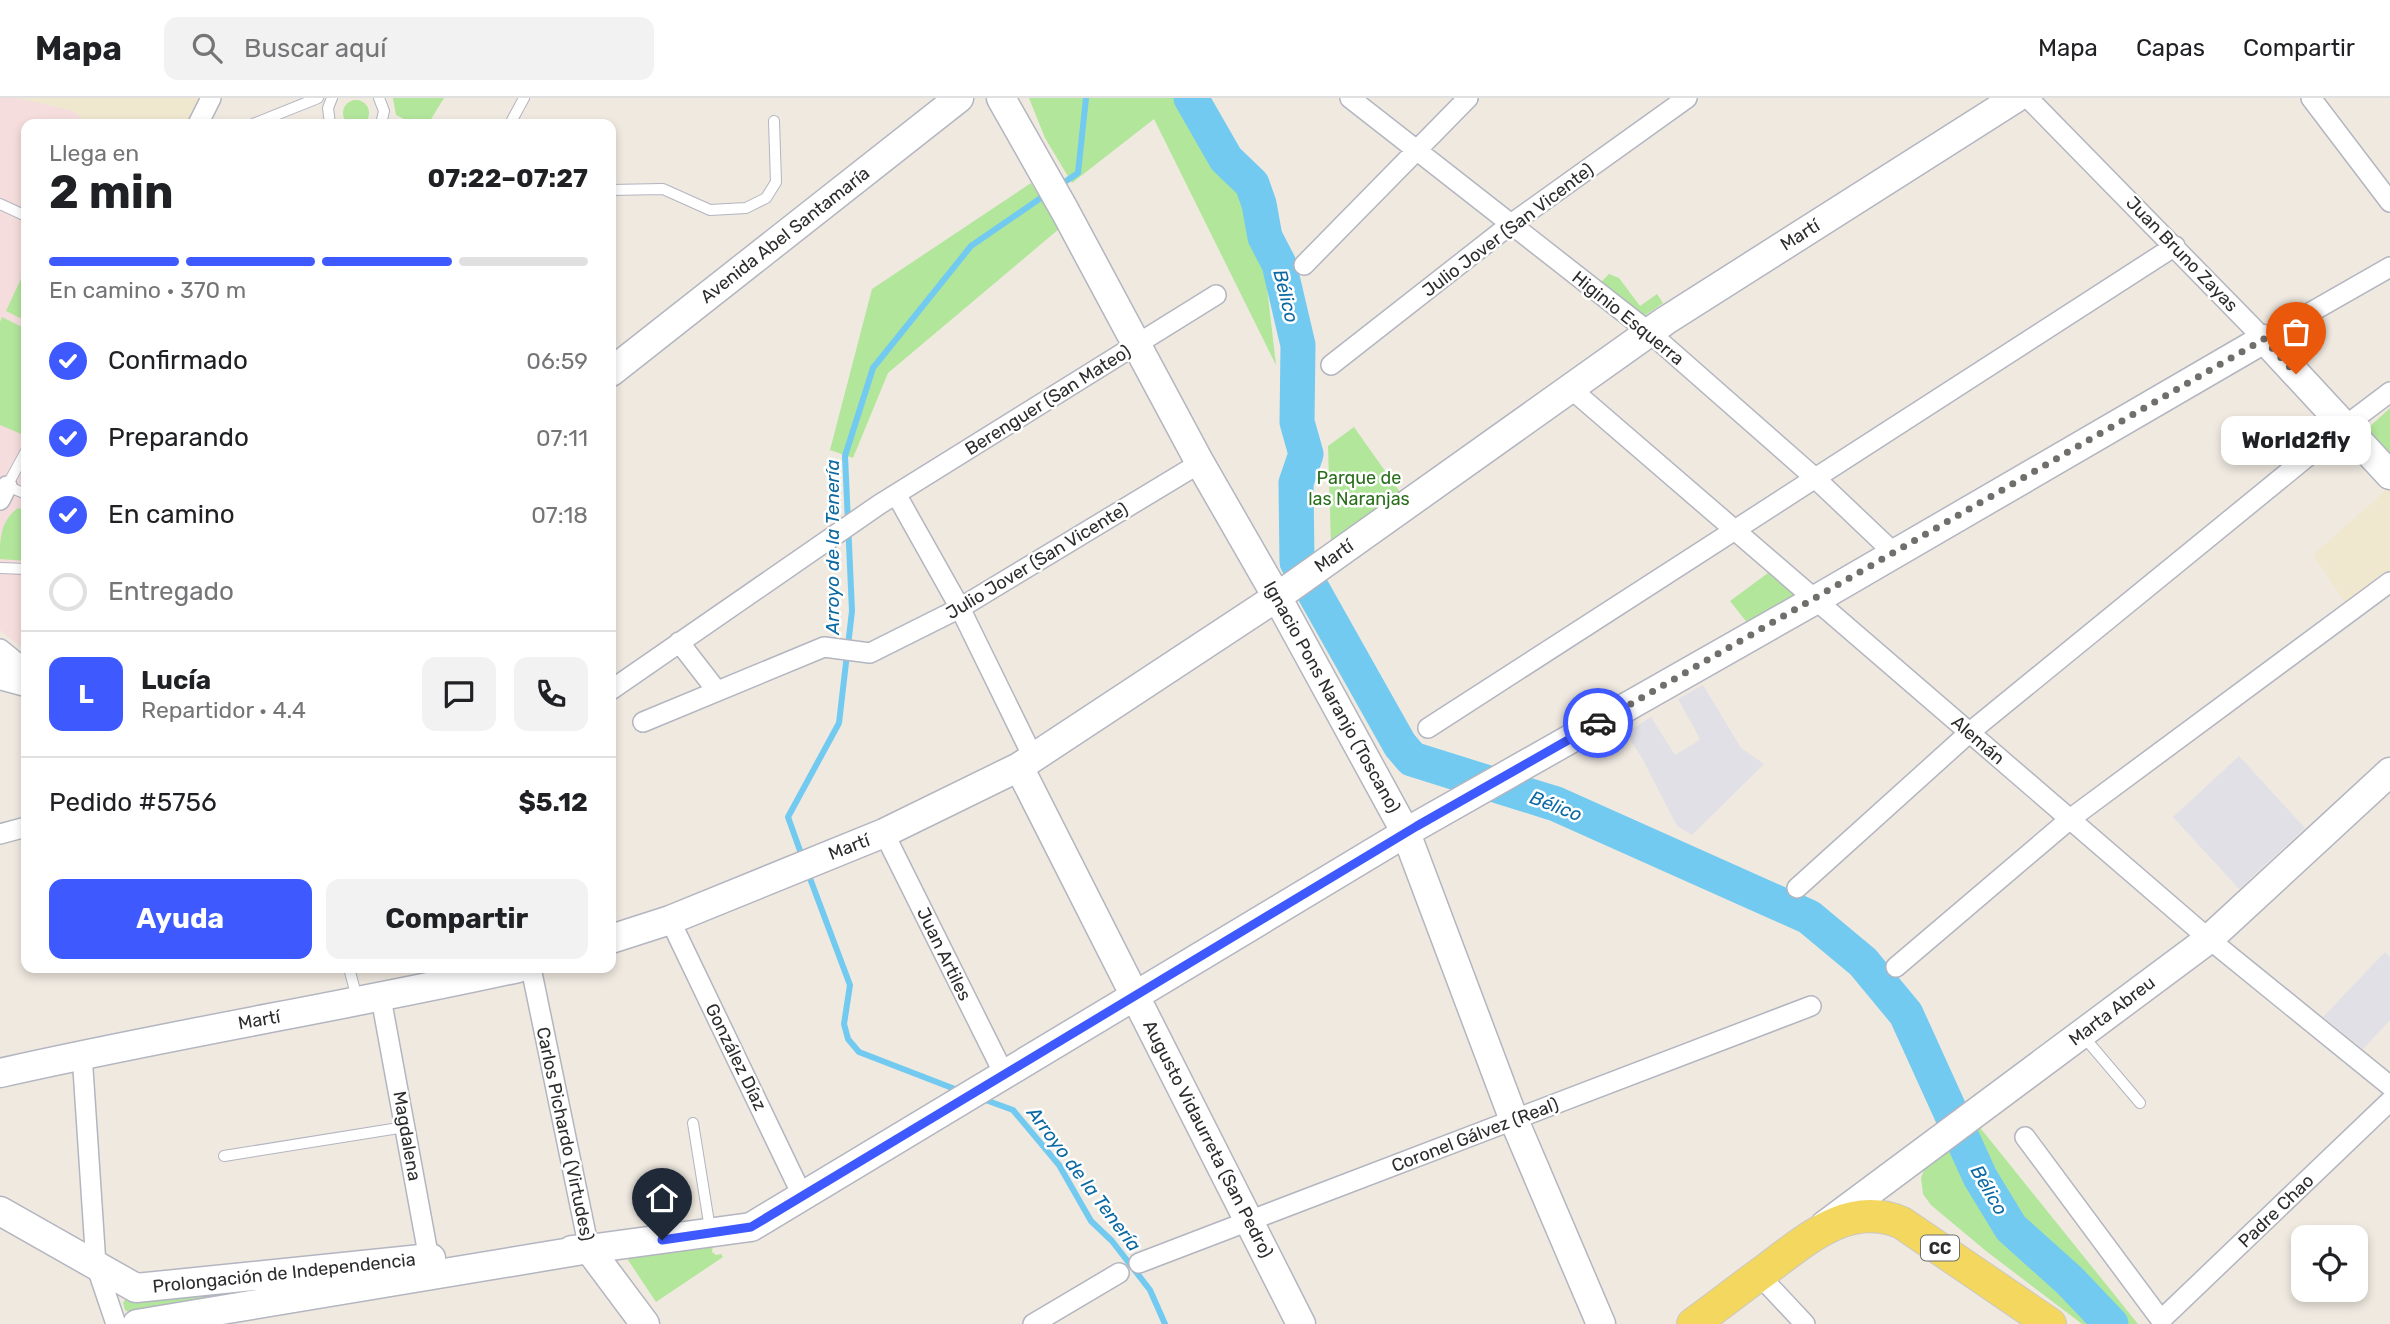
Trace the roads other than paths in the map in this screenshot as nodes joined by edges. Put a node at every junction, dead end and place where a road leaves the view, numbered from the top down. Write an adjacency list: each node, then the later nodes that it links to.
1 (318, 98): 13 (lane)
2 (332, 98): 14 (lane)
3 (379, 98): 15 (lane)
4 (524, 98): 16 (lane)
5 (959, 98): 32 (street, Avenida Abel Santamaría)
6 (1001, 98): 30 (street, Ignacio Pons Naranjo (Toscano))
7 (1350, 98): 18 (street, Higinio Esquerra)
8 (1468, 98): 18 (street)
9 (1688, 98): 23 (street, Julio Jover (San Vicente))
10 (2015, 98): 28 (street, Martí)
11 (2028, 98): 24 (street, Juan Bruno Zayas)
12 (2311, 98): 20 (street)
13 (266, 119)
14 (329, 119)
15 (382, 119)
16 (514, 119)
17 (774, 121): 19 (lane)
18 (1417, 150): 23 (street, Higinio Esquerra); 25 (street)
19 (616, 190)
20 (2390, 202)
21 (0, 204): 22 (lane)
22 (21, 214)
23 (1511, 224): 28 (street, Higinio Esquerra); 31 (street, Julio Jover (San Vicente))
24 (2175, 246): 29 (street, Juan Bruno Zayas); 39 (street)
25 (1304, 265)
26 (2390, 267): 29 (street)
27 (1216, 296): 30 (street, Berenguer (San Mateo))
28 (1648, 332): 33 (street, Martí); 39 (street, Higinio Esquerra)
29 (2264, 339): 35 (street, Juan Bruno Zayas); 43 (street)
30 (1137, 345): 37 (street, Ignacio Pons Naranjo (Toscano)); 41 (street, Berenguer (San Mateo))
31 (1331, 365)
32 (616, 368)
33 (1570, 388): 42 (street, Alemán); 47 (street, Martí)
34 (2390, 392): 35 (street)
35 (2345, 426): 38 (street, Juan Bruno Zayas); 59 (street)
36 (21, 461): 40 (lane)
37 (1200, 463): 47 (street, Ignacio Pons Naranjo (Toscano)); 49 (street, Julio Jover (San Vicente))
38 (2390, 475)
39 (1815, 478): 42 (street); 43 (street, Higinio Esquerra)
40 (4, 493)
41 (888, 499): 49 (street, Augusto Vidaurreta (San Pedro)); 50 (street, Berenguer (San Mateo))
42 (1735, 530): 48 (street, Alemán); 58 (street)
43 (1894, 553): 48 (street)
44 (0, 568): 45 (lane)
45 (21, 569)
46 (2390, 582): 62 (street)
47 (1283, 593): 60 (street, Martí); 64 (street, Ignacio Pons Naranjo (Toscano))
48 (1815, 600): 59 (street, Alemán); 64 (street)
49 (960, 608): 56 (street, Julio Jover (San Vicente)); 60 (street, Augusto Vidaurreta (San Pedro))
50 (679, 642): 55 (street); 56 (street)
51 (0, 649): 52 (street)
52 (21, 666)
53 (0, 675): 54 (street)
54 (21, 681)
55 (616, 686)
56 (717, 691): 57 (street)
57 (643, 722)
58 (1428, 728)
59 (1969, 732): 62 (street, Alemán); 67 (street)
60 (1026, 762): 65 (street, Martí); 75 (street, Augusto Vidaurreta (San Pedro))
61 (2387, 779): 70 (street, Marta Abreu)
62 (2070, 819): 70 (street, Alemán); 71 (street)
63 (21, 828): 66 (street)
64 (1412, 829): 75 (street); 85 (street, Ignacio Pons Naranjo (Toscano))
65 (884, 833): 68 (street, Martí); 81 (street, Juan Artiles)
66 (0, 834)
67 (1797, 888)
68 (670, 919): 69 (street, Martí); 90 (street, González Díaz)
69 (616, 937)
70 (2209, 939): 78 (street, Marta Abreu); 82 (street, Alemán)
71 (1896, 967)
72 (352, 973): 76 (lane)
73 (495, 973): 76 (street, Martí)
74 (532, 973): 95 (street, Carlos Pichardo (Virtudes))
75 (1135, 995): 81 (street); 92 (street, Augusto Vidaurreta (San Pedro))
76 (369, 1000): 79 (street, Martí); 87 (street, Magdalena)
77 (1811, 1006): 85 (street, Coronel Gálvez (Real))
78 (2081, 1034): 84 (lane); 93 (street, Marta Abreu)
79 (82, 1054): 80 (street, Martí); 97 (street)
80 (0, 1073)
81 (996, 1079): 90 (street)
82 (2390, 1086)
83 (2390, 1101): 88 (street, Padre Chao)
84 (2140, 1102)
85 (1514, 1120): 92 (street, Coronel Gálvez (Real)); 107 (street, Ignacio Pons Naranjo (Toscano))
86 (693, 1123): 94 (lane)
87 (405, 1127): 89 (lane); 98 (street, Magdalena)
88 (2025, 1137)
89 (224, 1156)
90 (802, 1195): 94 (street, Prolongación de Independencia)
91 (0, 1211): 97 (street, Prolongación de Independencia)
92 (1250, 1221): 96 (street, Coronel Gálvez (Real)); 106 (street, Augusto Vidaurreta (San Pedro))
93 (1819, 1230): 100 (main road, CC); 110 (main road, CC)
94 (711, 1233): 95 (street, Prolongación de Independencia)
95 (589, 1249): 98 (street, Prolongación de Independencia); 104 (street, Carlos Pichardo (Virtudes))
96 (1139, 1263)
97 (96, 1265): 98 (street, Prolongación de Independencia); 102 (street)
98 (430, 1266): 101 (street, Prolongación de Independencia)
99 (1119, 1273): 105 (street)
100 (1759, 1275): 108 (main road, CC); 109 (street)
101 (228, 1317): 103 (street, Prolongación de Independencia)
102 (116, 1324)
103 (137, 1324)
104 (645, 1324)
105 (1033, 1324)
106 (1301, 1324)
107 (1601, 1324)
108 (1693, 1324)
109 (1805, 1324)
110 (2050, 1324)

